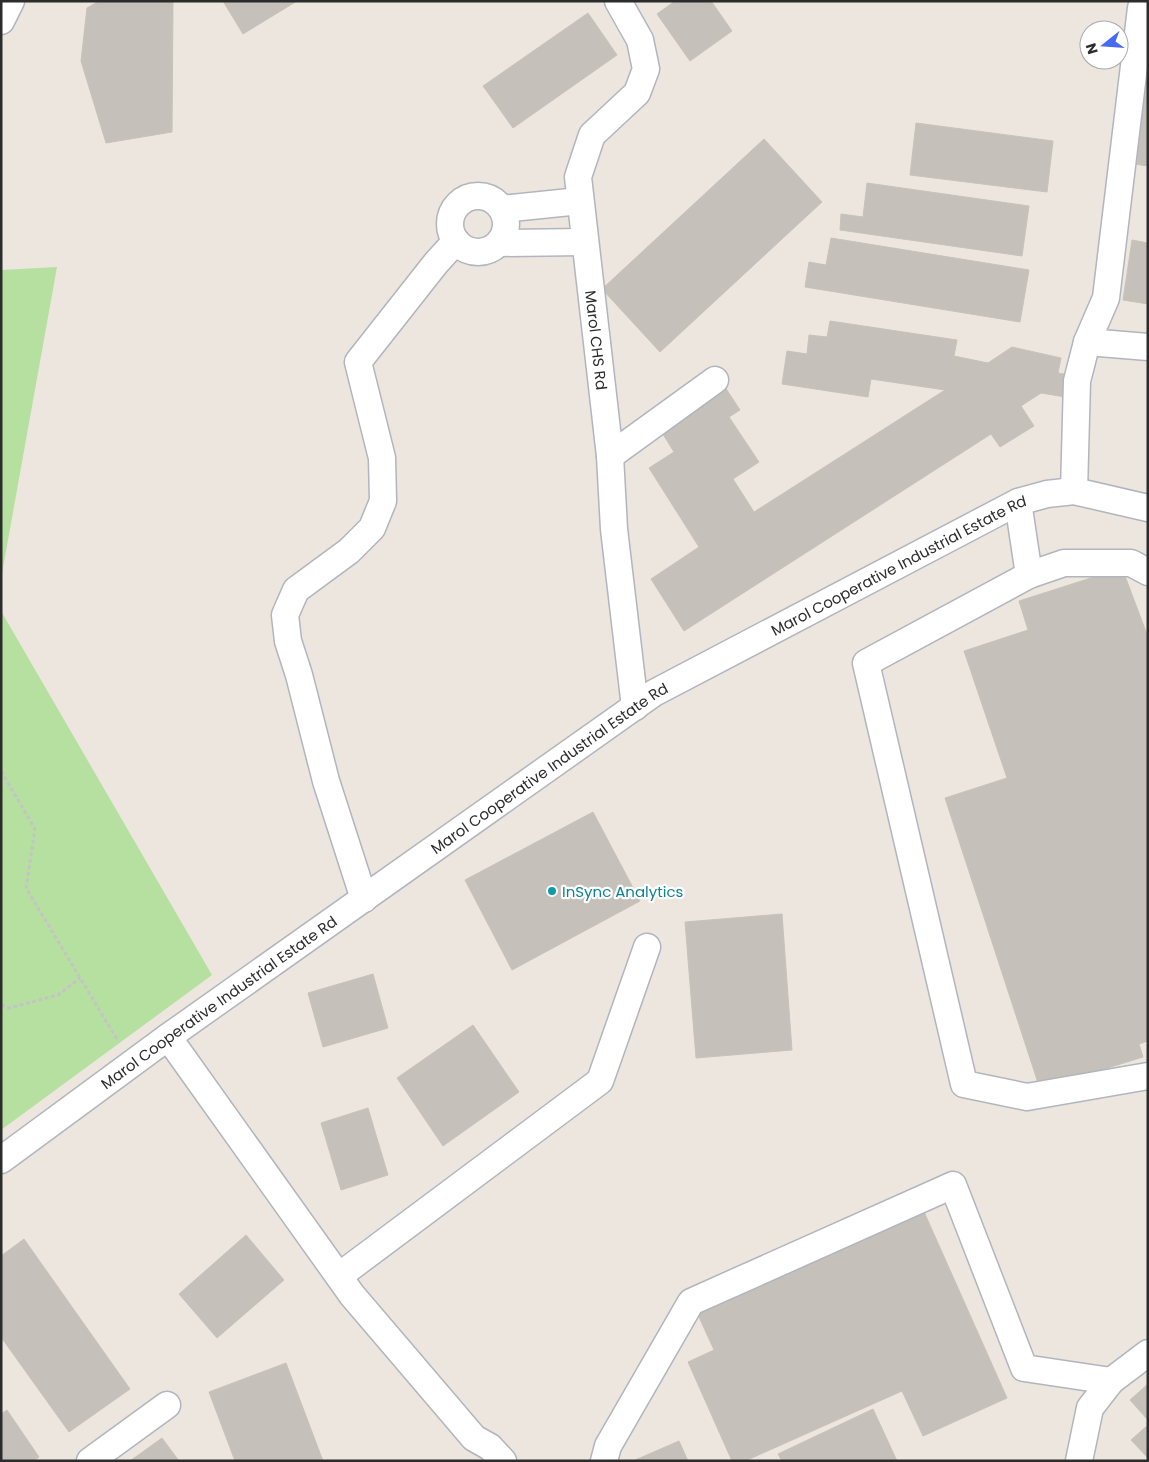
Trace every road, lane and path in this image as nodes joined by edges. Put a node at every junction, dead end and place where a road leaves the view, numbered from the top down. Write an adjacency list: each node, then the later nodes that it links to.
1 (11, 1): 4 (street)
2 (618, 1): 5 (street, Marol CHS Rd)
3 (1141, 8): 10 (street)
4 (1, 21)
5 (580, 201): 6 (street); 8 (street, Marol CHS Rd)
6 (502, 209): 7 (street); 9 (street)
7 (456, 241): 9 (street); 21 (street)
8 (584, 242): 9 (street); 13 (street, Marol CHS Rd)
9 (499, 243)
10 (1087, 342): 11 (street); 14 (street)
11 (1148, 347)
12 (715, 380): 13 (street)
13 (610, 456): 19 (street, Marol CHS Rd)
14 (1074, 491): 15 (street, Marol Cooperative Industrial Estate Rd); 16 (street, Marol Cooperative Industrial Estate Rd)
15 (1018, 502): 18 (street); 19 (street, Marol Cooperative Industrial Estate Rd)
16 (1148, 508)
17 (1148, 572): 18 (street)
18 (1028, 575): 27 (street)
19 (635, 707): 21 (street, Marol Cooperative Industrial Estate Rd)
20 (1, 771): 23 (path)
21 (364, 899): 25 (street, Marol Cooperative Industrial Estate Rd)
22 (647, 947): 29 (street)
23 (80, 978): 24 (path); 26 (path)
24 (1, 1005)
25 (168, 1037): 28 (street, Marol Cooperative Industrial Estate Rd); 29 (street)
26 (118, 1042)
27 (1148, 1076)
28 (1, 1160)
29 (339, 1276): 34 (street)
30 (1148, 1354): 31 (street)
31 (1111, 1381): 35 (street); 36 (street)
32 (167, 1404): 33 (street)
33 (90, 1461)
34 (503, 1461)
35 (604, 1461)
36 (1079, 1461)

